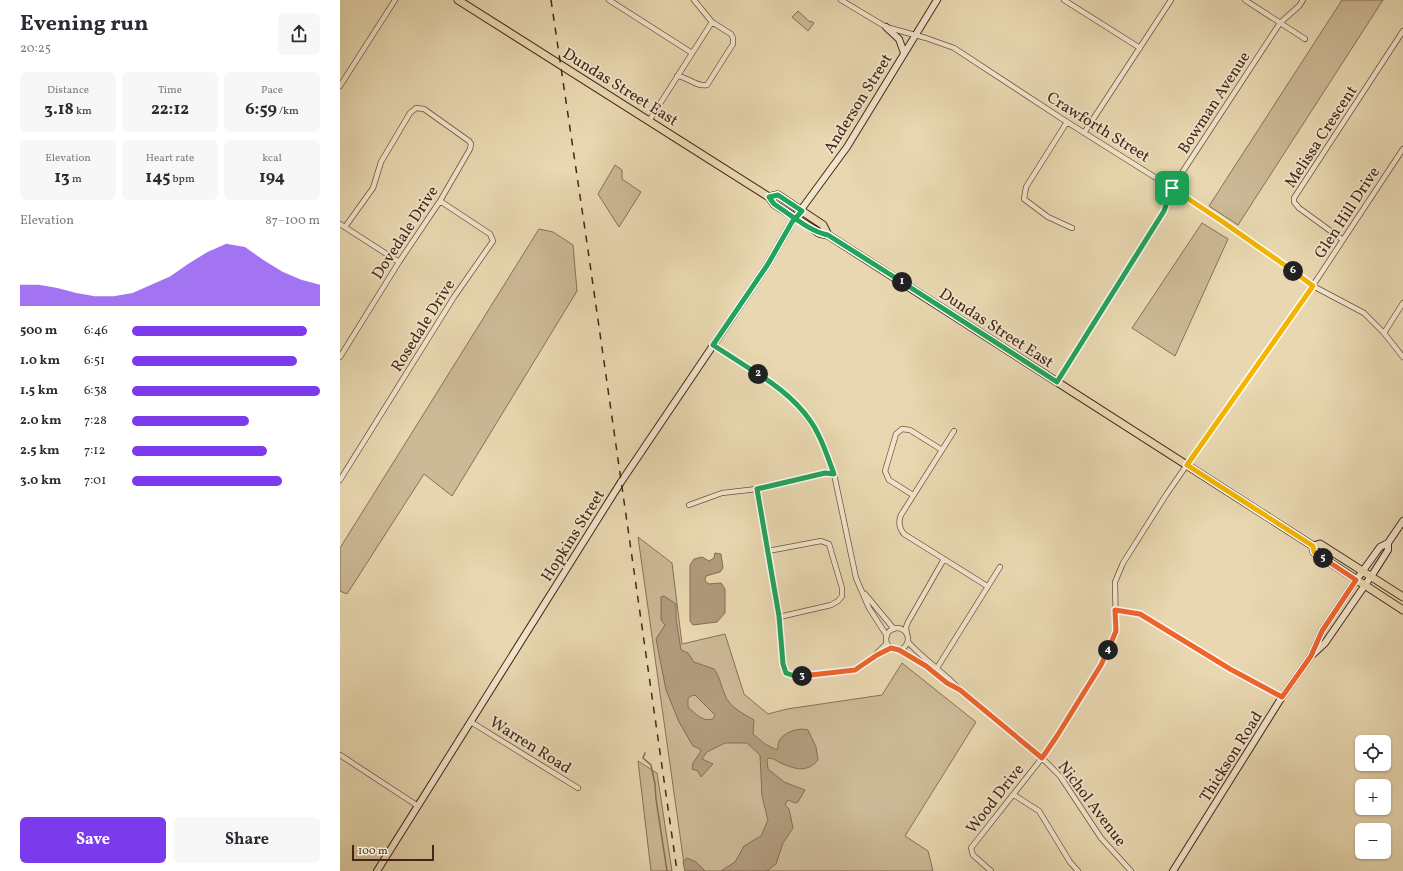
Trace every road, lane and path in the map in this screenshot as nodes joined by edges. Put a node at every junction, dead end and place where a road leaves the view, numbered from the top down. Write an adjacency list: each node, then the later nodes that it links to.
1 (395, 0): 21 (street)
2 (458, 0): 22 (main road, Dundas Street East)
3 (609, 0): 18 (street)
4 (694, 0): 11 (street)
5 (841, 0): 13 (street, Crawforth Street)
6 (937, 0): 15 (main road, Anderson Street)
7 (1064, 0): 17 (street)
8 (1171, 0): 17 (street)
9 (1245, 0): 12 (street)
10 (1303, 0): 12 (street, Bowman Avenue)
11 (712, 22): 18 (street); 20 (street)
12 (1280, 23): 16 (street); 26 (street, Bowman Avenue)
13 (886, 27): 15 (street, Crawforth Street); 19 (main road)
14 (1403, 31): 35 (street, Melissa Crescent)
15 (916, 36): 19 (main road, Anderson Street); 23 (street, Crawforth Street)
16 (1305, 40)
17 (1140, 48): 24 (street)
18 (692, 53): 20 (street)
19 (904, 53): 29 (main road, Anderson Street)
20 (677, 76): 22 (street)
21 (340, 86)
22 (649, 121): 27 (main road, Dundas Street East)
23 (1067, 122): 24 (street, Crawforth Street); 33 (street)
24 (1084, 133): 26 (street, Crawforth Street)
25 (1403, 149): 35 (street, Glen Hill Drive)
26 (1172, 188): 37 (street, Crawforth Street); 43 (street, Bowman Avenue)
27 (769, 197): 29 (main road, Dundas Street East); 30 (main road, Dundas Street East)
28 (440, 201): 32 (street, Dovedale Drive); 36 (street, Dovedale Drive); 48 (street, Rosedale Drive)
29 (802, 211): 30 (main road, Anderson Street); 34 (main road, Dundas Street East)
30 (796, 218): 34 (main road, Dundas Street East); 40 (main road, Hopkins Street)
31 (340, 224): 32 (street)
32 (345, 228): 36 (street)
33 (1072, 228)
34 (828, 235): 43 (main road, Dundas Street East)
35 (1343, 240): 37 (street, Glen Hill Drive)
36 (399, 262): 41 (street, Dovedale Drive)
37 (1313, 286): 39 (street, Crawforth Street); 46 (street, Glen Hill Drive)
38 (1403, 303): 39 (street)
39 (1384, 333): 42 (street, Crawforth Street)
40 (713, 345): 47 (street); 81 (main road, Hopkins Street)
41 (340, 357)
42 (1403, 357)
43 (1057, 382): 46 (main road, Dundas Street East)
44 (954, 431): 45 (street)
45 (942, 450): 50 (street); 50 (street)
46 (1187, 465): 54 (main road, Dundas Street East); 65 (street, Glen Hill Drive)
47 (834, 474): 49 (street); 63 (street)
48 (340, 480)
49 (757, 489): 51 (street); 55 (street)
50 (913, 495): 56 (street)
51 (689, 506)
52 (1403, 521): 53 (main road, Thickson Road)
53 (1388, 543): 58 (main road, Thickson Road); 59 (main road, Thickson Road)
54 (1313, 546): 58 (main road, Dundas Street East); 60 (main road, Dundas Street East)
55 (768, 551): 67 (street); 67 (street)
56 (944, 559): 62 (street); 68 (street)
57 (1000, 567): 62 (street)
58 (1362, 572): 59 (main road, Dundas Street East); 60 (main road, Thickson Road)
59 (1371, 577): 61 (main road, Thickson Road); 64 (main road, Dundas Street East)
60 (1356, 580): 61 (main road, Dundas Street East); 76 (main road, Thickson Road)
61 (1365, 585): 66 (main road, Dundas Street East); 76 (main road, Thickson Road)
62 (987, 586): 78 (street)
63 (862, 589): 69 (street); 71 (street)
64 (1403, 598)
65 (1115, 610): 80 (street); 83 (street, Wood Drive)
66 (1403, 610)
67 (779, 616): 77 (street)
68 (908, 622): 69 (street); 70 (street)
69 (896, 629): 70 (street); 71 (street)
70 (907, 635): 72 (street)
71 (887, 636): 73 (street)
72 (908, 642): 75 (street); 78 (street, Nichol Avenue)
73 (887, 643): 74 (street); 77 (street)
74 (891, 648): 75 (street); 77 (street)
75 (899, 650): 79 (street, Nichol Avenue)
76 (1311, 656): 80 (main road, Thickson Road)
77 (870, 661)
78 (938, 668): 79 (street, Nichol Avenue)
79 (960, 690): 83 (street, Nichol Avenue)
80 (1282, 697): 91 (main road, Thickson Road)
81 (471, 722): 84 (street, Warren Road); 86 (main road, Hopkins Street)
82 (340, 755): 86 (street)
83 (1042, 758): 85 (street, Wood Drive); 90 (street, Nichol Avenue)
84 (578, 788)
85 (1014, 795): 88 (street, Wood Drive); 89 (street)
86 (418, 806): 87 (main road, Hopkins Street)
87 (377, 871)
88 (991, 871)
89 (1078, 871)
90 (1131, 871)
91 (1173, 871)

